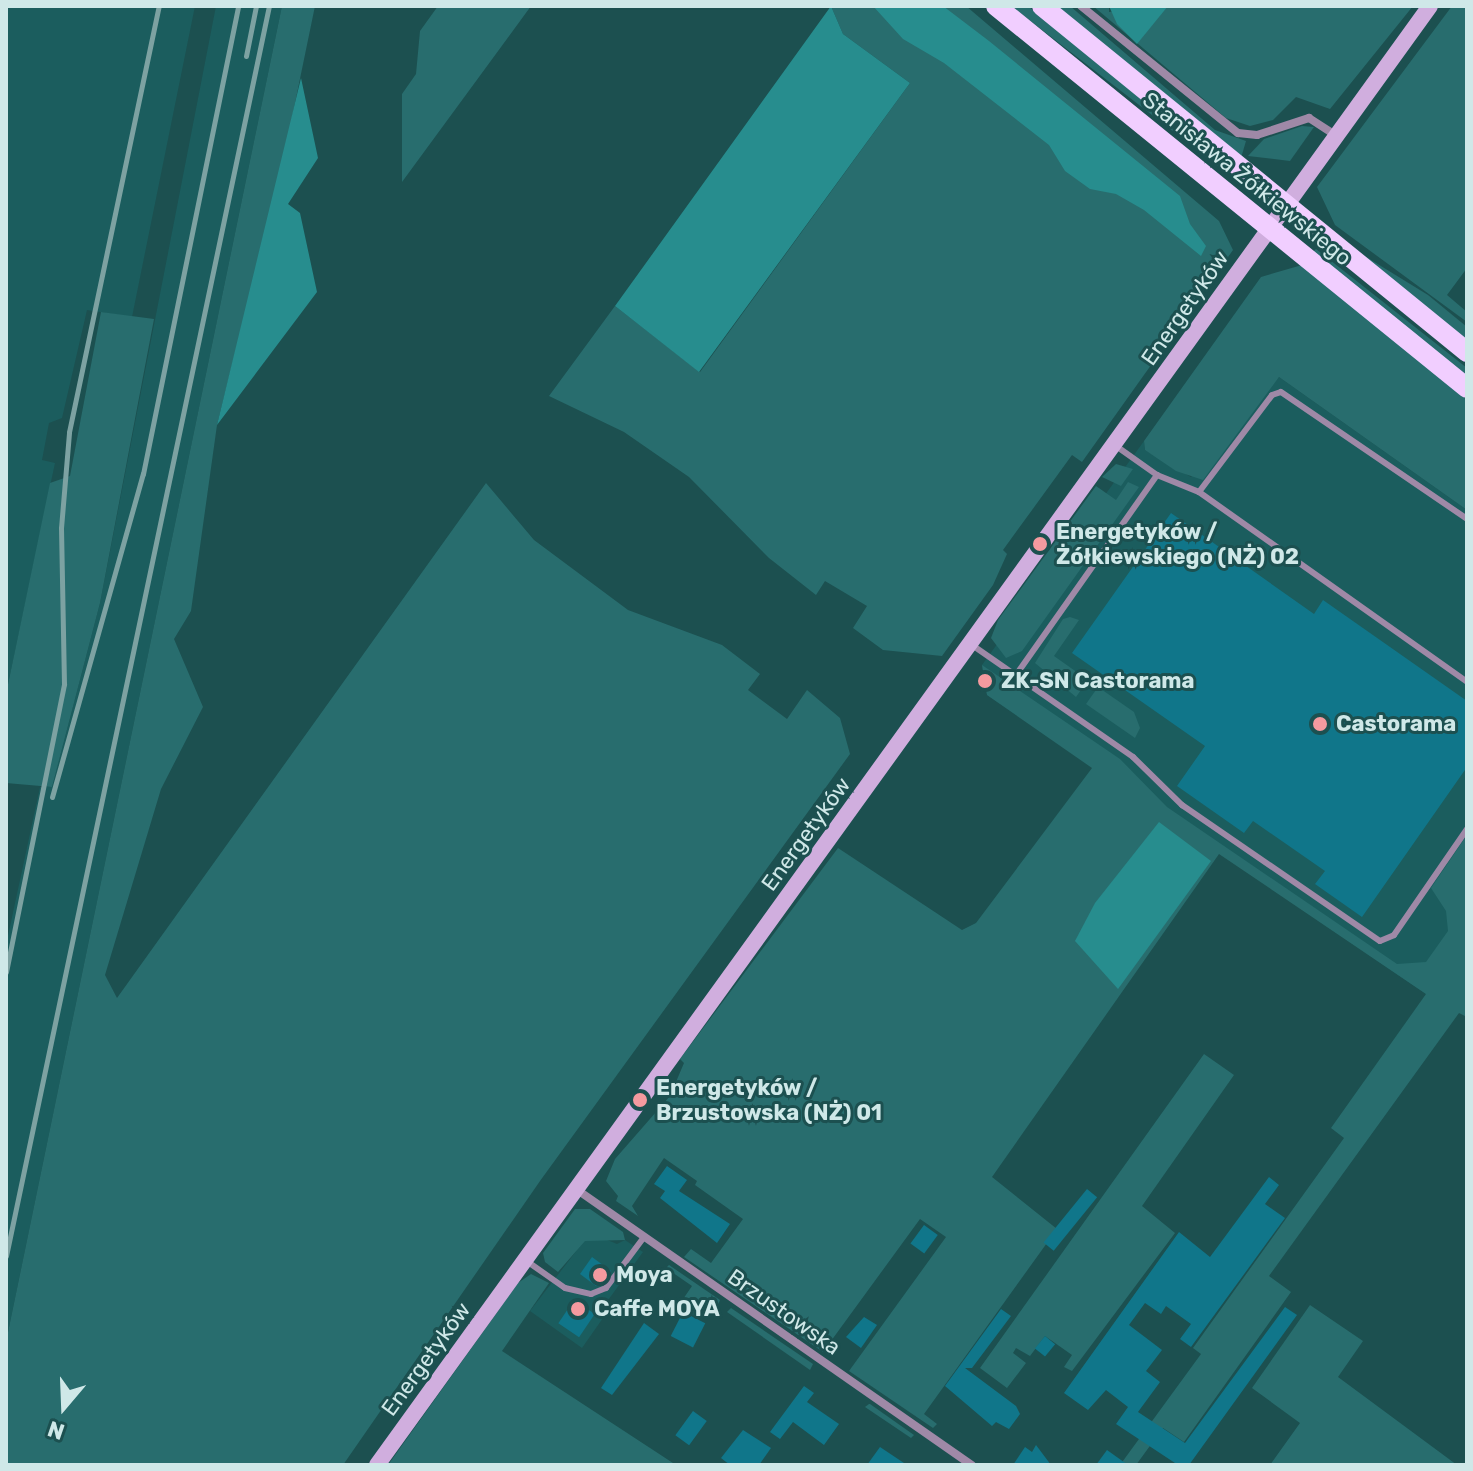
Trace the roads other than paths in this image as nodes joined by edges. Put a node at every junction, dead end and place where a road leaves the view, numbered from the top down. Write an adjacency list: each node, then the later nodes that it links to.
1 (996, 6): 7 (main road, Stanisława Żółkiewskiego)
2 (1042, 6): 6 (main road, Stanisława Żółkiewskiego)
3 (1081, 6): 5 (street)
4 (1430, 6): 5 (main road, Energetyków)
5 (1335, 135): 6 (main road, Energetyków)
6 (1285, 204): 7 (main road, Energetyków); 8 (main road, Stanisława Żółkiewskiego)
7 (1268, 227): 9 (main road, Stanisława Żółkiewskiego); 10 (main road, Energetyków)
8 (1467, 352)
9 (1467, 388)
10 (1113, 444): 11 (lane); 14 (main road, Energetyków)
11 (1157, 475): 12 (lane); 15 (lane)
12 (1199, 492): 13 (lane); 16 (lane)
13 (1467, 519)
14 (969, 643): 15 (lane); 18 (main road, Energetyków)
15 (1016, 675): 17 (lane)
16 (1467, 682)
17 (1467, 829)
18 (576, 1189): 19 (street, Brzustowska); 20 (main road, Energetyków)
19 (644, 1237): 20 (lane); 22 (street, Brzustowska)
20 (525, 1260): 21 (main road, Energetyków)
21 (377, 1465)
22 (972, 1465)

